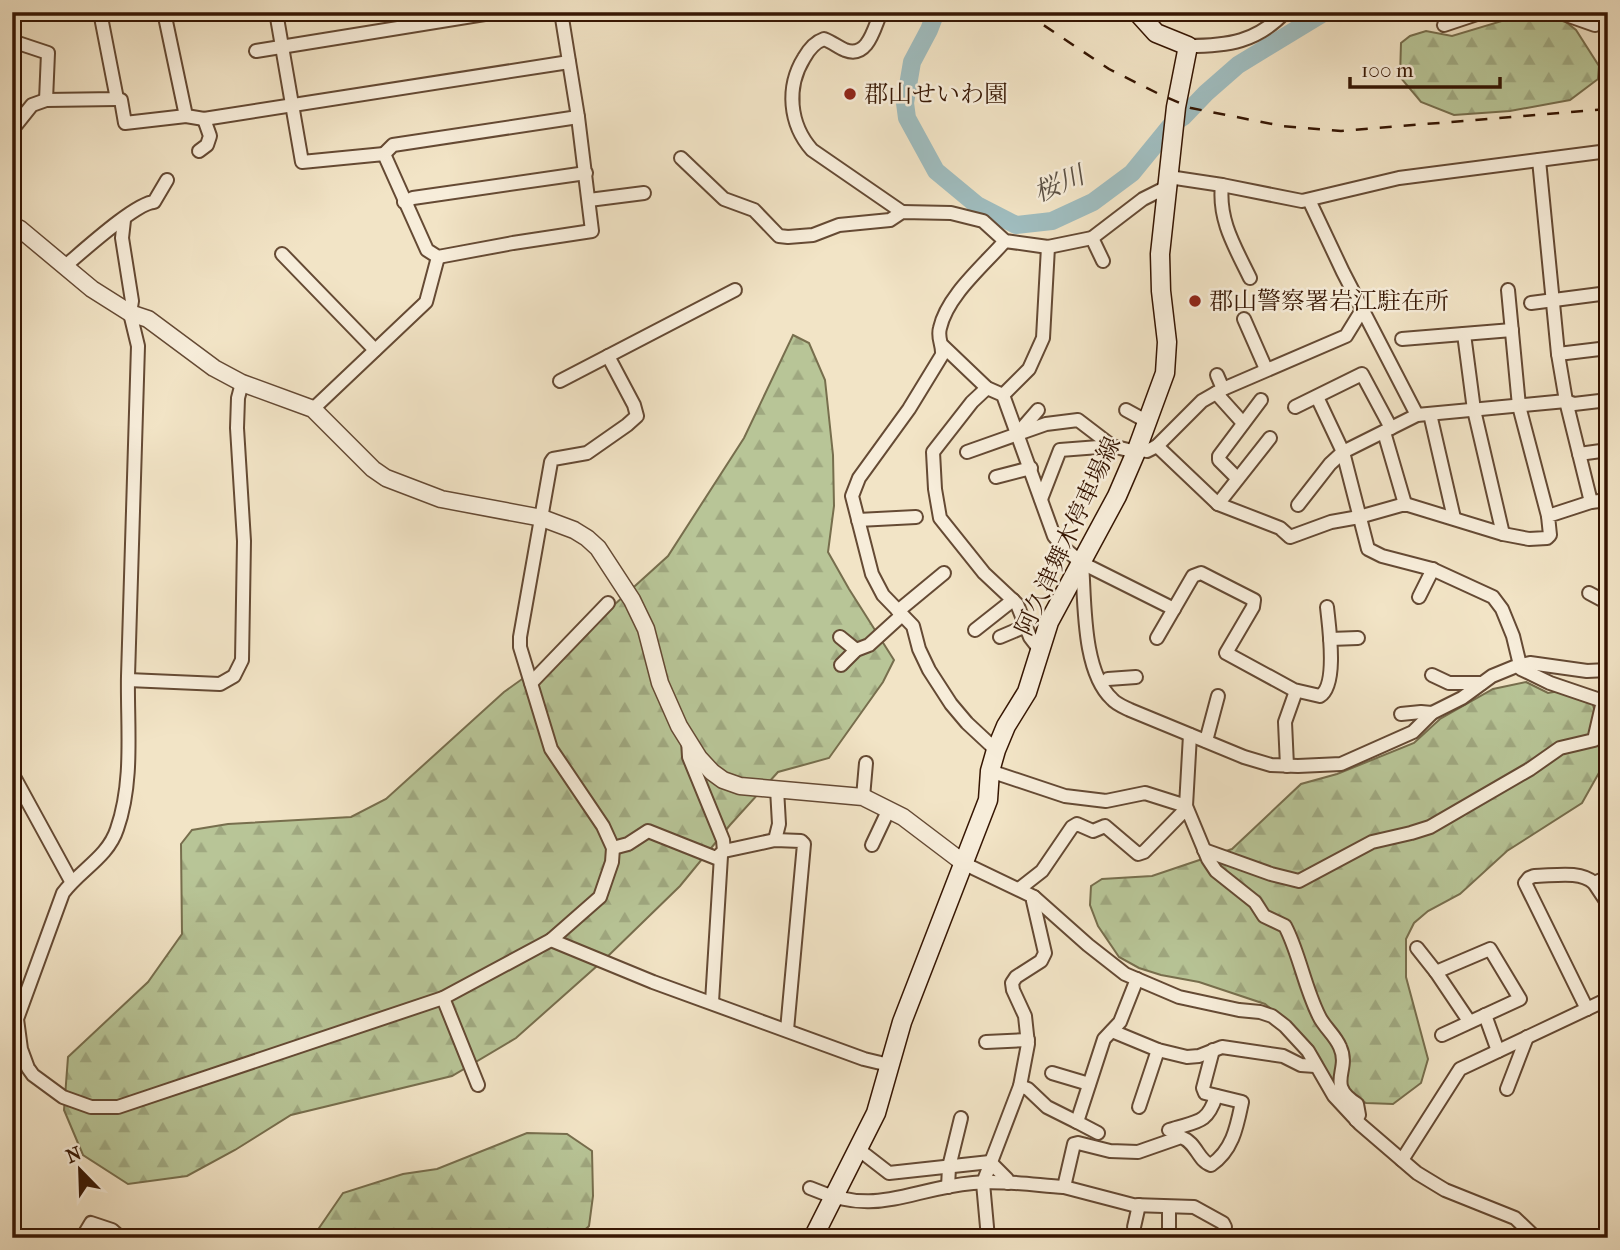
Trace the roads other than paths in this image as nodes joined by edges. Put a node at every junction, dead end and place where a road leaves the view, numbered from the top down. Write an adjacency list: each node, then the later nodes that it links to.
1 (100, 12): 18 (street)
2 (164, 12): 21 (street)
3 (276, 12): 15 (street)
4 (497, 12): 15 (street)
5 (561, 12): 17 (street)
6 (881, 12): 38 (street)
7 (1137, 12): 14 (main road)
8 (1285, 12): 14 (street)
9 (1483, 12): 11 (street)
10 (1558, 12): 12 (street)
11 (1444, 24)
12 (1595, 25)
13 (12, 41): 19 (street)
14 (1188, 46): 32 (main road, 阿久津舞木停車場線)
15 (282, 47): 16 (street); 20 (street)
16 (256, 51)
17 (569, 62): 20 (street); 22 (street)
18 (117, 99): 19 (street); 21 (street)
19 (47, 100): 24 (street)
20 (290, 104): 23 (street); 27 (street)
21 (186, 116): 23 (street)
22 (578, 117): 27 (street); 30 (street)
23 (204, 119): 25 (street)
24 (12, 130)
25 (200, 151)
26 (1608, 151): 29 (street)
27 (384, 154): 37 (street)
28 (681, 158): 38 (street)
29 (1538, 160): 36 (street); 54 (street)
30 (586, 173): 35 (street); 37 (street)
31 (167, 180): 39 (street)
32 (1168, 182): 33 (street); 41 (street); 85 (main road, 阿久津舞木停車場線)
33 (1222, 185): 36 (street); 48 (street)
34 (644, 193): 35 (street)
35 (589, 200): 45 (street)
36 (1309, 200): 56 (street)
37 (404, 202): 45 (street)
38 (902, 212): 42 (street)
39 (124, 220): 47 (street); 57 (street)
40 (12, 225): 47 (street)
41 (1092, 238): 43 (street); 46 (street)
42 (1004, 241): 43 (street); 50 (street)
43 (1048, 247): 73 (street)
44 (282, 254): 64 (street)
45 (438, 257): 64 (street)
46 (1103, 261)
47 (64, 267): 57 (street)
48 (1250, 278)
49 (948, 283): 50 (street)
50 (961, 289): 62 (street)
51 (735, 290): 66 (street)
52 (1508, 290): 59 (street)
53 (1608, 293): 54 (street)
54 (1551, 301): 55 (street); 65 (street)
55 (1531, 303)
56 (1362, 310): 67 (street); 84 (street)
57 (130, 313): 70 (street); 140 (street)
58 (1244, 319): 67 (street)
59 (1512, 330): 60 (street); 78 (street)
60 (1464, 334): 61 (street); 83 (street)
61 (1402, 339)
62 (943, 346): 71 (street); 111 (street)
63 (1608, 348): 65 (street)
64 (374, 350): 80 (street)
65 (1558, 354): 77 (street)
66 (608, 356): 69 (street); 109 (street)
67 (1266, 369): 72 (street)
68 (1217, 375): 72 (street)
69 (560, 381)
70 (242, 383): 80 (street); 140 (street)
71 (987, 388): 73 (street); 118 (street)
72 (1219, 391): 86 (street); 91 (street)
73 (1003, 396): 88 (street)
74 (1317, 397): 79 (street); 87 (street); 95 (street)
75 (1261, 400): 86 (street)
76 (1608, 400): 77 (street)
77 (1566, 401): 78 (street); 96 (street)
78 (1519, 406): 83 (street); 106 (street)
79 (1295, 407)
80 (313, 410): 109 (street)
81 (1038, 410): 88 (street)
82 (1126, 410): 85 (street)
83 (1474, 410): 84 (street); 112 (street)
84 (1424, 414): 87 (street); 110 (street)
85 (1148, 422): 92 (main road, 阿久津舞木停車場線)
86 (1243, 423): 99 (street)
87 (1388, 430): 95 (street); 104 (street)
88 (1018, 434): 90 (street); 94 (street); 97 (street)
89 (1270, 438): 99 (street)
90 (1112, 446): 92 (street); 100 (street)
91 (1157, 446): 92 (street); 103 (street)
92 (1137, 450): 113 (main road, 阿久津舞木停車場線)
93 (1608, 450): 96 (street)
94 (967, 452)
95 (1343, 452): 105 (street); 108 (street)
96 (1579, 454): 102 (street)
97 (1031, 468): 98 (street); 100 (street)
98 (996, 477)
99 (1237, 478): 103 (street)
100 (1041, 499): 113 (street)
101 (1608, 500): 102 (street)
102 (1591, 502): 106 (street)
103 (1218, 503): 108 (street)
104 (1405, 504): 108 (street); 110 (street)
105 (1298, 505)
106 (1548, 516): 112 (street)
107 (916, 517): 111 (street)
108 (1360, 517): 114 (street)
109 (542, 518): 142 (street); 148 (street)
110 (1454, 518): 112 (street)
111 (858, 520): 124 (street)
112 (1503, 534)
113 (1082, 564): 122 (street); 133 (main road, 阿久津舞木停車場線); 147 (street)
114 (1433, 569): 117 (street); 135 (street)
115 (944, 573): 124 (street)
116 (1589, 593): 120 (street)
117 (1419, 597)
118 (1013, 600): 125 (street); 126 (street)
119 (608, 603): 142 (street)
120 (1606, 604): 123 (street)
121 (1327, 607): 131 (street)
122 (1174, 609): 129 (street); 143 (street)
123 (1592, 611)
124 (900, 613): 132 (street); 150 (street)
125 (1026, 626): 128 (street); 133 (street)
126 (975, 630)
127 (840, 637): 132 (street)
128 (1000, 637)
129 (1157, 638)
130 (1358, 638): 131 (street)
131 (1330, 639): 143 (street)
132 (856, 650): 134 (street)
133 (1040, 650): 150 (main road, 阿久津舞木停車場線)
134 (841, 665)
135 (1519, 665): 136 (street); 141 (street); 162 (street)
136 (1608, 670)
137 (1432, 675): 141 (street)
138 (1136, 677): 139 (street)
139 (1108, 679)
140 (128, 680): 166 (street)
141 (1482, 682): 145 (street)
142 (531, 683): 161 (street)
143 (1296, 691): 152 (street)
144 (1218, 696): 149 (street)
145 (1432, 713): 146 (street); 152 (street)
146 (1401, 714)
147 (1190, 735): 149 (street); 157 (street)
148 (688, 740): 155 (street); 163 (street)
149 (1206, 741): 152 (street)
150 (996, 750): 153 (main road, 阿久津舞木停車場線)
151 (866, 763): 156 (street)
152 (1287, 766)
153 (990, 771): 157 (street); 164 (main road, 阿久津舞木停車場線)
154 (12, 773): 166 (street)
155 (777, 789): 156 (street); 159 (street)
156 (863, 797): 158 (street)
157 (1186, 806): 162 (street); 168 (street)
158 (890, 809): 160 (street); 164 (street)
159 (775, 840): 163 (street); 182 (street)
160 (872, 845)
161 (613, 848): 163 (street); 171 (street)
162 (1204, 850): 201 (street)
163 (722, 854): 177 (street)
164 (965, 864): 168 (street); 191 (main road, 阿久津舞木停車場線)
165 (1608, 877): 167 (street)
166 (71, 881): 180 (street)
167 (1594, 883): 170 (street); 178 (street)
168 (1019, 889): 169 (street)
169 (1034, 897): 174 (street); 186 (street)
170 (1608, 904)
171 (551, 940): 175 (street); 177 (street)
172 (1417, 948): 173 (street)
173 (1436, 972): 179 (street); 181 (street)
174 (1136, 979): 183 (street); 192 (street)
175 (443, 998): 180 (street); 195 (street)
176 (1608, 999): 178 (street)
177 (712, 1002): 182 (street)
178 (1587, 1009): 185 (street)
179 (1485, 1015): 181 (street); 190 (street)
180 (15, 1021)
181 (1469, 1021): 184 (street)
182 (787, 1030): 191 (street)
183 (1112, 1031): 188 (street); 194 (street)
184 (1441, 1035)
185 (1527, 1038): 190 (street); 197 (street)
186 (1028, 1040): 187 (street); 196 (street)
187 (986, 1042)
188 (1158, 1050): 189 (street); 199 (street)
189 (1213, 1050): 192 (street); 198 (street)
190 (1498, 1051): 206 (street)
191 (889, 1065): 205 (main road, 阿久津舞木停車場線)
192 (1315, 1066): 201 (street)
193 (1052, 1073): 194 (street)
194 (1089, 1084): 202 (street)
195 (478, 1085)
196 (1020, 1086): 202 (street); 207 (street)
197 (1507, 1089)
198 (1216, 1096): 203 (street); 212 (street)
199 (1139, 1107)
200 (961, 1118): 208 (street)
201 (1356, 1120): 206 (street)
202 (1077, 1122): 204 (street)
203 (1170, 1130)
204 (1098, 1133)
205 (858, 1149): 208 (street); 214 (main road, 阿久津舞木停車場線)
206 (1402, 1160): 224 (street)
207 (990, 1163): 208 (street); 209 (street); 210 (street)
208 (949, 1167): 211 (street)
209 (983, 1183): 210 (street); 211 (street); 221 (street)
210 (1008, 1183): 212 (street)
211 (948, 1187): 214 (street)
212 (1064, 1187): 215 (street)
213 (810, 1188): 214 (street)
214 (833, 1198): 220 (main road, 阿久津舞木停車場線)
215 (1139, 1205): 216 (street); 217 (street)
216 (1169, 1207): 222 (street); 223 (street)
217 (1134, 1227)
218 (82, 1238): 219 (street)
219 (121, 1238)
220 (813, 1238)
221 (988, 1238)
222 (1169, 1238)
223 (1223, 1238)
224 (1536, 1238)

